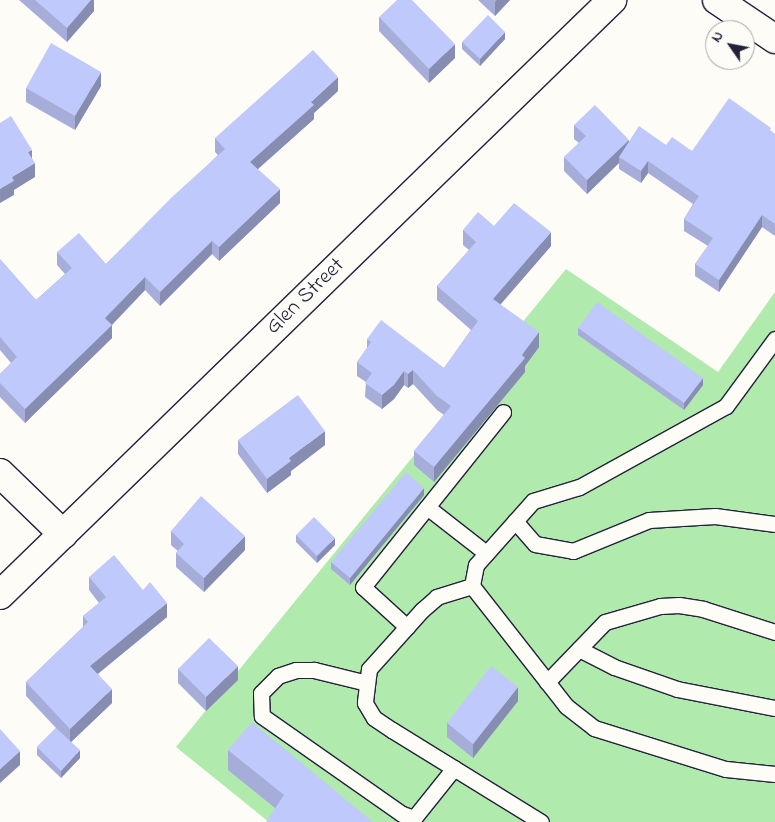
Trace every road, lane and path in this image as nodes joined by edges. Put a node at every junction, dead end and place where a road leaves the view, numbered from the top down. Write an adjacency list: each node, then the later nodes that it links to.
1 (612, 0): 10 (street, Glen Street)
2 (717, 0): 3 (street)
3 (775, 39)
4 (775, 339): 8 (lane)
5 (503, 412): 7 (lane)
6 (0, 473): 10 (street)
7 (427, 507): 11 (lane); 14 (lane)
8 (515, 522): 9 (lane); 11 (lane)
9 (775, 524)
10 (63, 534): 13 (street, Glen Street)
11 (486, 553): 12 (lane)
12 (472, 586): 14 (lane); 17 (lane)
13 (0, 595)
14 (407, 627): 18 (lane)
15 (775, 632): 16 (lane)
16 (579, 649): 17 (lane); 19 (lane)
17 (547, 682): 21 (lane)
18 (367, 683): 20 (lane); 20 (lane)
19 (775, 708)
20 (454, 768): 22 (lane)
21 (775, 774)
22 (540, 822)

